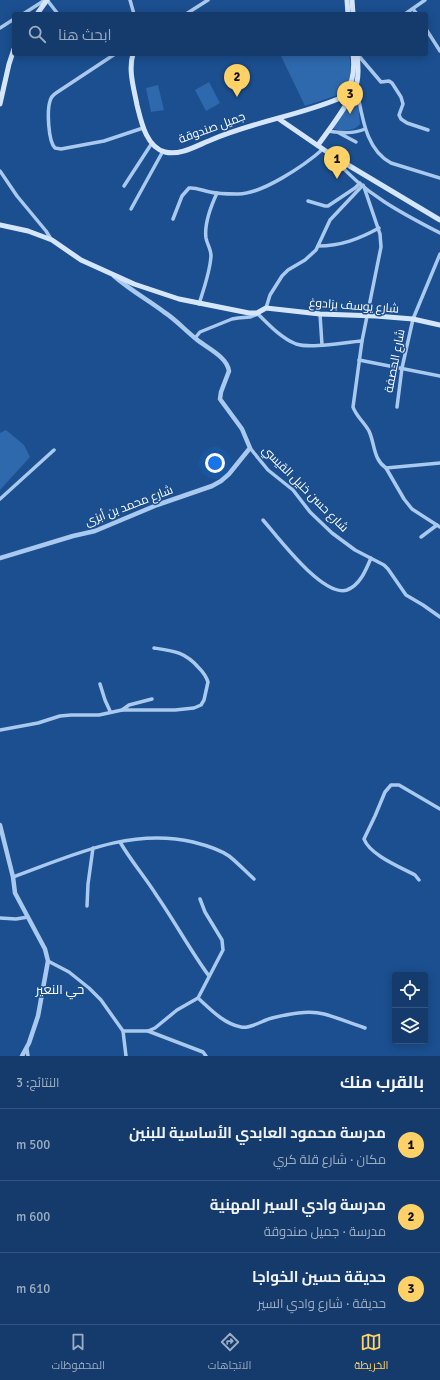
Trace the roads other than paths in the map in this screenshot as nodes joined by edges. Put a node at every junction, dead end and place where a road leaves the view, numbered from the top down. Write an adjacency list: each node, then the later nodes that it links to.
1 (46, 0): 9 (street); 10 (main road); 11 (street)
2 (130, 0): 12 (street)
3 (208, 0): 13 (street)
4 (347, 0): 14 (main road)
5 (352, 0): 15 (main road)
6 (425, 0): 7 (street)
7 (420, 2): 8 (street)
8 (413, 9): 16 (street); 17 (street)
9 (26, 12)
10 (38, 12)
11 (56, 12)
12 (133, 12)
13 (189, 12)
14 (348, 12)
15 (353, 12)
16 (408, 12)
17 (415, 12)
18 (12, 20): 19 (street)
19 (0, 28)
20 (428, 32): 21 (street)
21 (440, 51)
22 (12, 55): 30 (main road)
23 (113, 56): 33 (street)
24 (133, 56): 33 (main road)
25 (353, 56): 29 (main road)
26 (357, 56): 28 (main road)
27 (359, 56): 35 (street)
28 (356, 85): 31 (main road); 34 (street)
29 (335, 101): 31 (main road); 32 (main road, جميل صندوقة)
30 (0, 104)
31 (343, 108): 36 (main road)
32 (279, 119): 40 (main road); 42 (main road, جميل صندوقة)
33 (143, 128): 39 (main road)
34 (365, 129): 37 (street); 45 (street)
35 (428, 130)
36 (328, 131): 37 (street); 40 (main road)
37 (338, 133): 38 (street)
38 (356, 142)
39 (152, 143): 42 (main road); 47 (street)
40 (318, 145): 41 (main road)
41 (323, 149): 43 (main road); 48 (street)
42 (163, 151): 50 (street)
43 (333, 156): 46 (street); 52 (main road)
44 (0, 171): 56 (street)
45 (440, 178)
46 (362, 185): 49 (street); 54 (street); 55 (street); 57 (street)
47 (124, 186)
48 (217, 193): 51 (street); 60 (street)
49 (308, 201)
50 (131, 209)
51 (173, 219)
52 (440, 220)
53 (0, 224): 56 (main road, شارع حسن خليل القيسي)
54 (379, 228): 57 (street); 64 (street)
55 (440, 233)
56 (52, 240): 59 (main road, شارع حسن خليل القيسي)
57 (318, 246): 61 (street)
58 (440, 254): 65 (street, شارع الحصفة)
59 (111, 274): 60 (main road, شارع حسن خليل القيسي); 67 (street, شارع حسن خليل القيسي)
60 (199, 304): 62 (main road, شارع حسن خليل القيسي)
61 (266, 308): 62 (main road); 63 (main road, شارع يوسف بزادوغ)
62 (258, 314): 67 (street); 69 (street)
63 (320, 314): 64 (main road, شارع يوسف بزادوغ); 69 (street)
64 (366, 316): 65 (main road, شارع يوسف بزادوغ); 68 (street)
65 (414, 319): 66 (main road, شارع يوسف بزادوغ); 71 (street, شارع الحصفة)
66 (440, 325)
67 (195, 338): 74 (street, شارع حسن خليل القيسي)
68 (362, 341): 69 (street); 70 (street)
69 (322, 345)
70 (359, 360): 71 (street); 77 (street)
71 (402, 368): 72 (street); 73 (street, شارع الحصفة)
72 (440, 376)
73 (397, 407)
74 (250, 448): 82 (street, شارع محمد بن أبزى); 83 (street, شارع حسن خليل القيسي)
75 (54, 450): 78 (street)
76 (440, 463): 77 (street)
77 (386, 468): 80 (street)
78 (0, 499)
79 (263, 520): 83 (street)
80 (439, 526): 81 (street)
81 (421, 536)
82 (0, 558)
83 (371, 558): 84 (street, شارع حسن خليل القيسي)
84 (440, 617)
85 (154, 648): 88 (street)
86 (100, 684): 89 (street)
87 (152, 699): 88 (street)
88 (122, 710): 89 (street)
89 (110, 711): 90 (street)
90 (0, 730)
91 (440, 809): 97 (street)
92 (0, 825): 95 (street)
93 (120, 842): 94 (street); 96 (street); 103 (street)
94 (93, 848): 95 (street); 99 (street)
95 (13, 877): 100 (street)
96 (254, 879)
97 (419, 880)
98 (200, 898): 103 (street)
99 (87, 906)
100 (28, 917): 101 (street); 102 (street)
101 (0, 918)
102 (48, 961): 107 (street); 108 (street)
103 (209, 976): 104 (street)
104 (198, 998): 105 (street); 106 (street)
105 (365, 1028)
106 (148, 1031): 107 (street); 112 (street)
107 (124, 1032): 111 (street)
108 (27, 1049): 109 (street); 110 (street)
109 (22, 1056)
110 (28, 1056)
111 (126, 1056)
112 (206, 1056)

